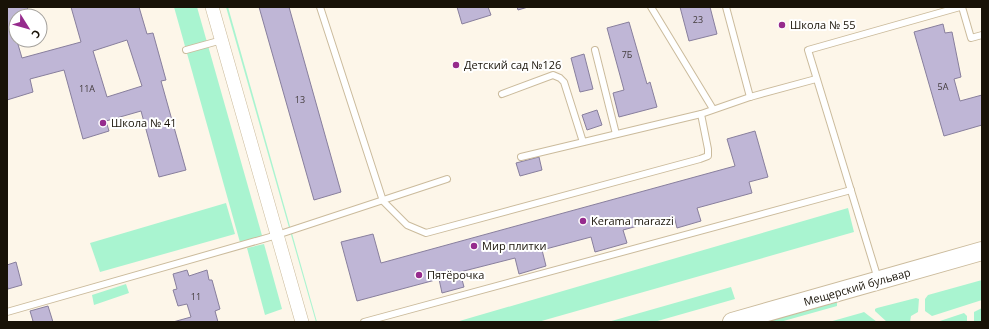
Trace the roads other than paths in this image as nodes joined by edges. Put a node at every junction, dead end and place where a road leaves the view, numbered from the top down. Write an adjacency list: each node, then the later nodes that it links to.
1 (212, 7): 7 (street)
2 (320, 7): 20 (lane)
3 (651, 7): 13 (lane)
4 (726, 7): 12 (lane)
5 (961, 7): 6 (lane); 10 (lane)
6 (982, 35)
7 (222, 40): 8 (lane); 21 (street)
8 (186, 50)
9 (595, 50): 15 (lane)
10 (816, 79): 12 (lane); 19 (lane)
11 (502, 94): 16 (lane)
12 (750, 97): 13 (lane)
13 (714, 110): 14 (lane)
14 (701, 114): 15 (lane); 20 (lane)
15 (616, 134): 16 (lane)
16 (583, 142): 17 (lane)
17 (521, 157)
18 (448, 179): 20 (lane)
19 (851, 190): 23 (lane); 26 (lane)
20 (383, 201): 21 (lane)
21 (277, 235): 24 (lane); 25 (street)
22 (982, 251): 23 (main road, Мещерский бульвар)
23 (879, 280): 27 (main road, Мещерский бульвар)
24 (7, 312)
25 (302, 322)
26 (364, 322)
27 (732, 322)

